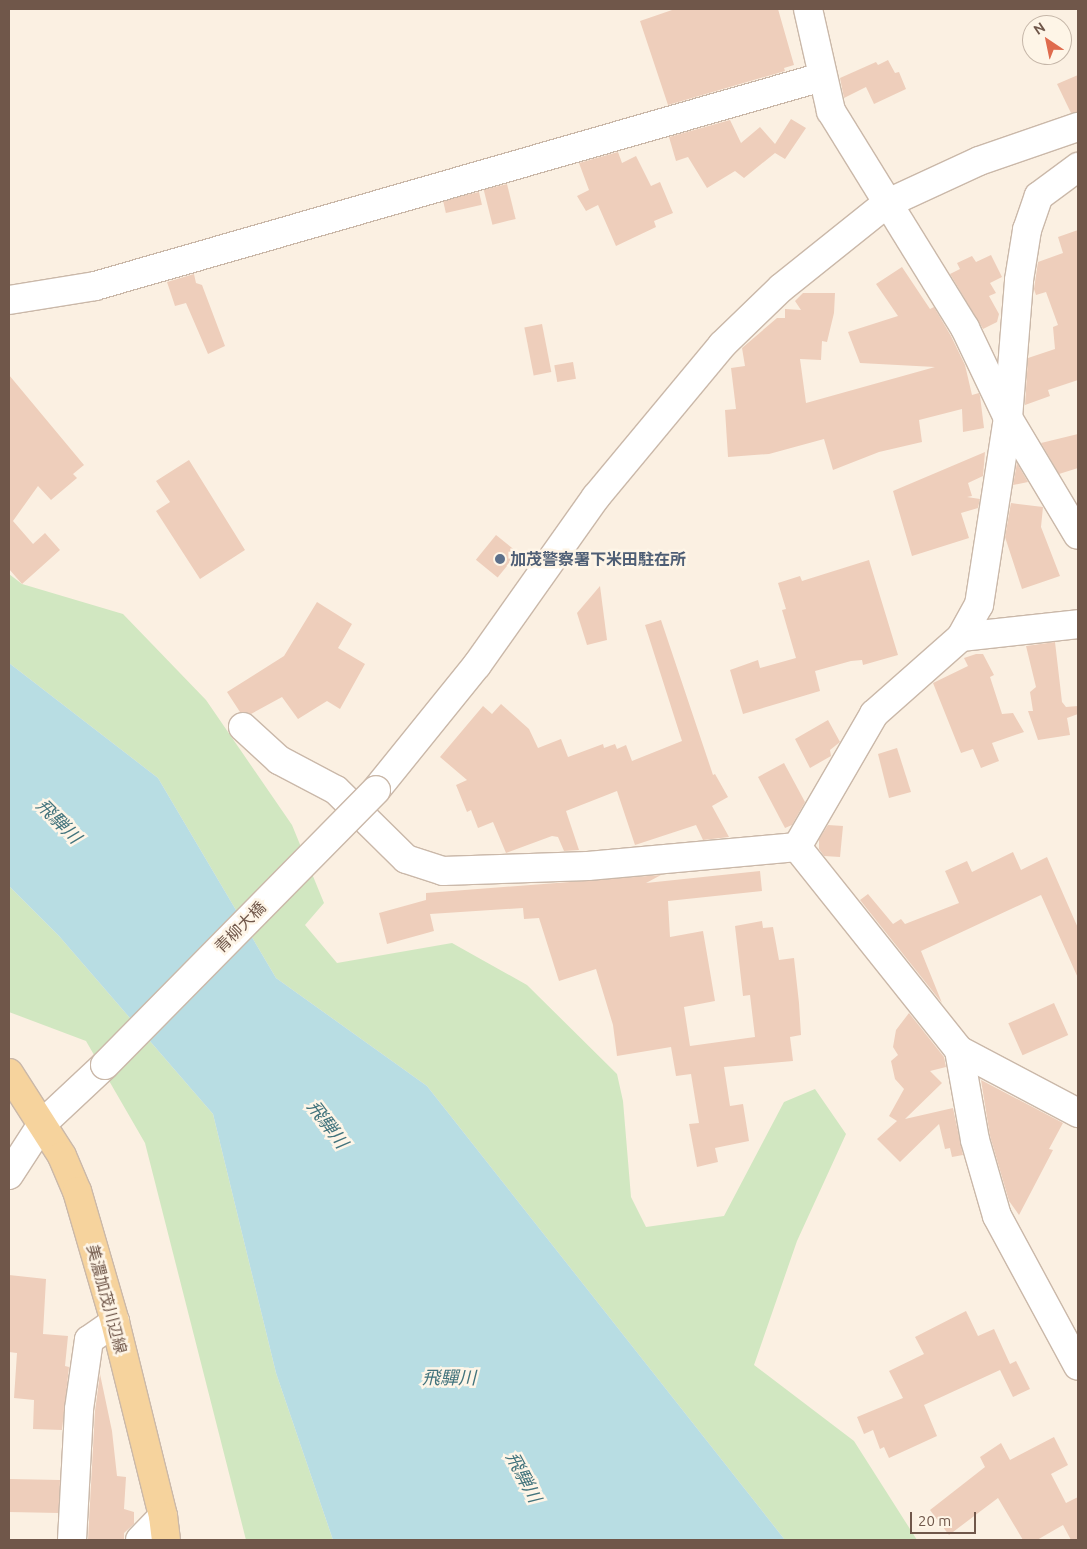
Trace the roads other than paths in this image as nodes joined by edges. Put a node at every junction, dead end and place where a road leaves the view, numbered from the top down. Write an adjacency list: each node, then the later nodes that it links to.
1 (808, 9): 2 (street)
2 (822, 77): 5 (street); 6 (street)
3 (1078, 127): 5 (street, 青柳大橋)
4 (1078, 167): 7 (street)
5 (886, 204): 7 (street); 16 (street, 青柳大橋, bridge)
6 (9, 300)
7 (1008, 418): 8 (street); 10 (street)
8 (1078, 535)
9 (1078, 624): 10 (street)
10 (961, 637): 12 (street)
11 (243, 726): 12 (street)
12 (797, 847): 13 (street)
13 (959, 1050): 15 (street); 19 (street)
14 (9, 1072): 16 (main road, 美濃加茂川辺線)
15 (1078, 1112)
16 (42, 1124): 17 (street, 青柳大橋); 18 (main road, 美濃加茂川辺線)
17 (9, 1175)
18 (114, 1322): 20 (main road, 美濃加茂川辺線); 21 (street)
19 (1078, 1366)
20 (164, 1528): 22 (street)
21 (72, 1540)
22 (140, 1540)

